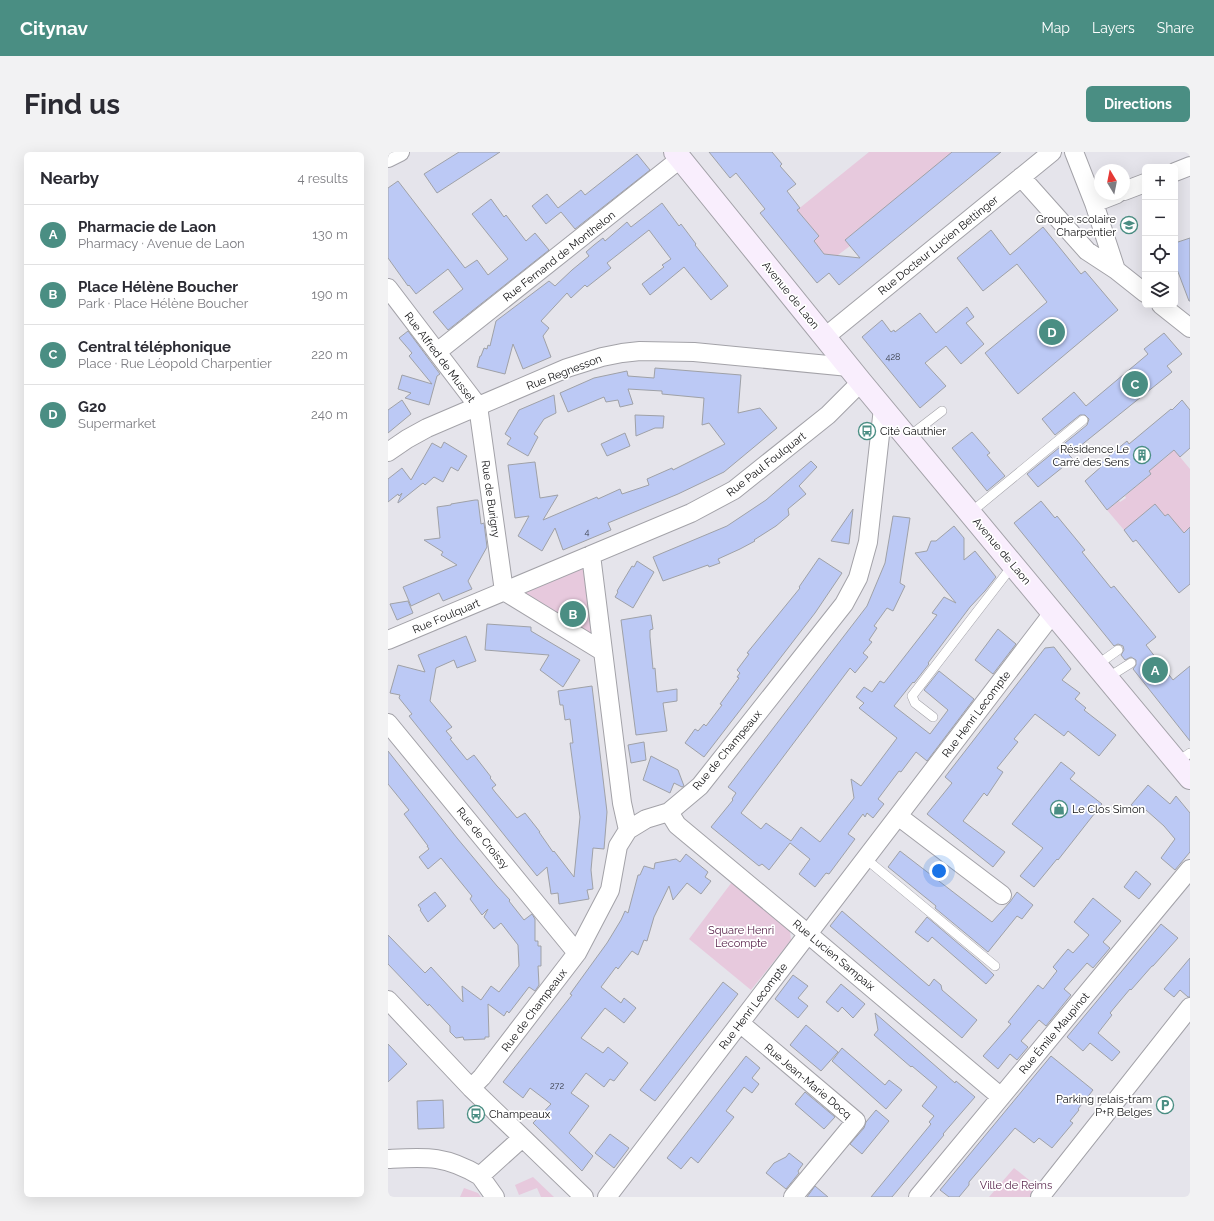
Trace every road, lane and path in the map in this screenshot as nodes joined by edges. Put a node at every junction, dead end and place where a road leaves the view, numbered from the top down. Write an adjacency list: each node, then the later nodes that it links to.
1 (400, 152): 5 (street)
2 (1052, 152): 8 (street, Rue Docteur Lucien Bettinger)
3 (1074, 152): 12 (street)
4 (677, 156): 18 (main road, Avenue de Laon); 19 (street, Rue Fernand de Monthelon)
5 (388, 158)
6 (1190, 166): 7 (street)
7 (1178, 171)
8 (1021, 177): 13 (street); 18 (street, Rue Docteur Lucien Bettinger)
9 (1142, 184): 10 (street)
10 (1130, 189)
11 (1102, 200): 12 (street)
12 (1094, 203): 13 (street)
13 (1116, 270): 15 (street)
14 (388, 288): 19 (street, Rue Alfred de Musset)
15 (1142, 291)
16 (1165, 308): 17 (street)
17 (1190, 328)
18 (825, 337): 20 (main road, Avenue de Laon)
19 (437, 352): 21 (street, Rue Alfred de Musset)
20 (855, 374): 21 (street, Rue Regnesson); 22 (main road, Avenue de Laon); 28 (street, Rue Paul Foulquart)
21 (478, 406): 26 (street, Rue Regnesson); 30 (street, Rue de Burigny)
22 (883, 408): 25 (main road, Avenue de Laon); 40 (street, Rue de Champeaux)
23 (942, 411): 25 (lane)
24 (1083, 420): 27 (lane)
25 (907, 438): 27 (main road, Avenue de Laon)
26 (388, 452)
27 (970, 514): 29 (main road, Avenue de Laon)
28 (591, 554): 30 (street, Rue Paul Foulquart); 34 (street)
29 (1013, 565): 31 (main road, Avenue de Laon); 37 (lane)
30 (504, 591): 32 (street, Rue Foulquart); 34 (street)
31 (1053, 613): 36 (main road, Avenue de Laon); 41 (street, Rue Henri Lecompte)
32 (388, 640)
33 (1118, 650): 36 (lane)
34 (602, 651): 42 (street)
35 (1131, 663): 36 (lane)
36 (1102, 672): 39 (main road, Avenue de Laon)
37 (933, 717)
38 (388, 723): 47 (street, Rue de Croissy)
39 (1186, 764)
40 (669, 812): 42 (street, Rue de Champeaux); 46 (street, Rue Lucien Sampaix)
41 (898, 816): 43 (street, Rue Henri Lecompte); 45 (street)
42 (628, 830): 47 (street, Rue de Champeaux)
43 (866, 859): 46 (street, Rue Henri Lecompte); 48 (lane)
44 (1190, 869): 53 (street, Rue Émile Maupinot)
45 (1002, 895)
46 (808, 934): 51 (street, Rue Henri Lecompte); 53 (street, Rue Lucien Sampaix)
47 (577, 953): 52 (street, Rue de Champeaux)
48 (995, 966)
49 (388, 1000): 52 (street)
50 (1190, 1007): 62 (street)
51 (740, 1023): 59 (street, Rue Henri Lecompte); 60 (street, Rue Jean-Marie Docq)
52 (470, 1088): 54 (street)
53 (1002, 1097): 61 (street, Rue Émile Maupinot)
54 (522, 1138): 56 (street); 58 (street)
55 (388, 1159): 56 (street)
56 (480, 1176): 57 (street)
57 (495, 1197)
58 (584, 1197)
59 (607, 1197)
60 (793, 1197)
61 (918, 1197)
62 (1040, 1197)

